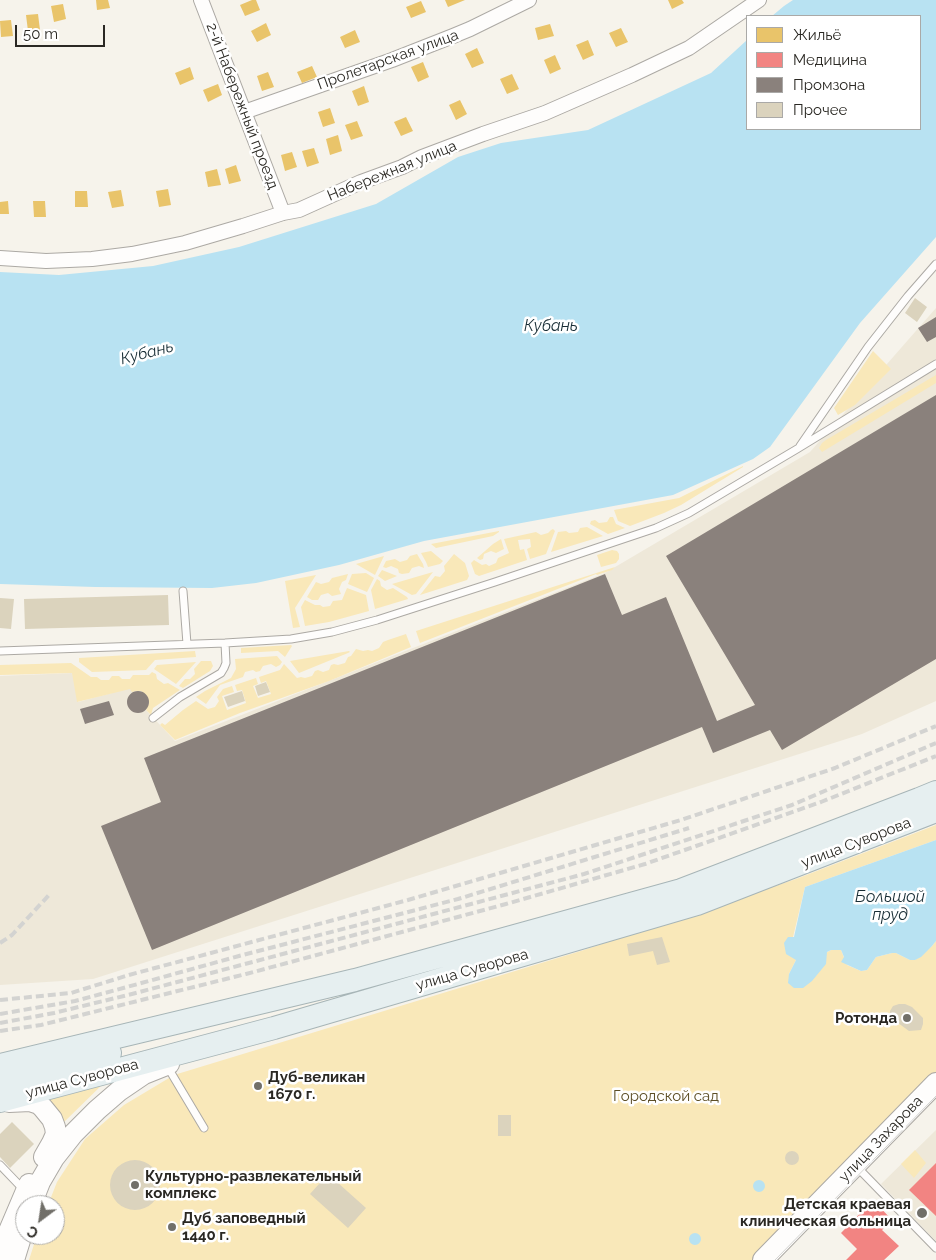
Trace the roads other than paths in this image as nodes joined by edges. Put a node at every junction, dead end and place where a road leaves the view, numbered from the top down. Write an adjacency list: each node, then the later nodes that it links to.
1 (201, 0): 4 (street, 2-й Набережный проезд)
2 (529, 0): 4 (street, Пролетарская улица)
3 (759, 0): 5 (street, Набережная улица)
4 (244, 112): 5 (street, 2-й Набережный проезд)
5 (283, 213): 6 (street, Набережная улица)
6 (0, 258)
7 (936, 264): 9 (lane)
8 (936, 364): 9 (lane)
9 (797, 449): 11 (lane)
10 (184, 591): 12 (lane)
11 (225, 642): 12 (lane); 14 (lane)
12 (186, 644): 13 (lane)
13 (0, 651)
14 (153, 718)
15 (936, 792): 17 (main road, улица Суворова)
16 (936, 812): 18 (main road, улица Суворова)
17 (355, 980): 19 (main road, улица Суворова); 22 (main road, улица Суворова)
18 (230, 1039): 20 (main road); 23 (main road, улица Суворова)
19 (0, 1065)
20 (166, 1065): 24 (lane); 29 (main road)
21 (936, 1083): 26 (main road, улица Захарова)
22 (0, 1085)
23 (0, 1102): 28 (main road)
24 (204, 1128)
25 (0, 1165): 27 (lane)
26 (856, 1165): 32 (lane); 35 (main road, улица Захарова)
27 (26, 1195)
28 (30, 1195)
29 (32, 1195)
30 (15, 1222): 33 (main road)
31 (19, 1245): 34 (main road)
32 (936, 1248)
33 (0, 1252)
34 (14, 1260)
35 (763, 1260)

